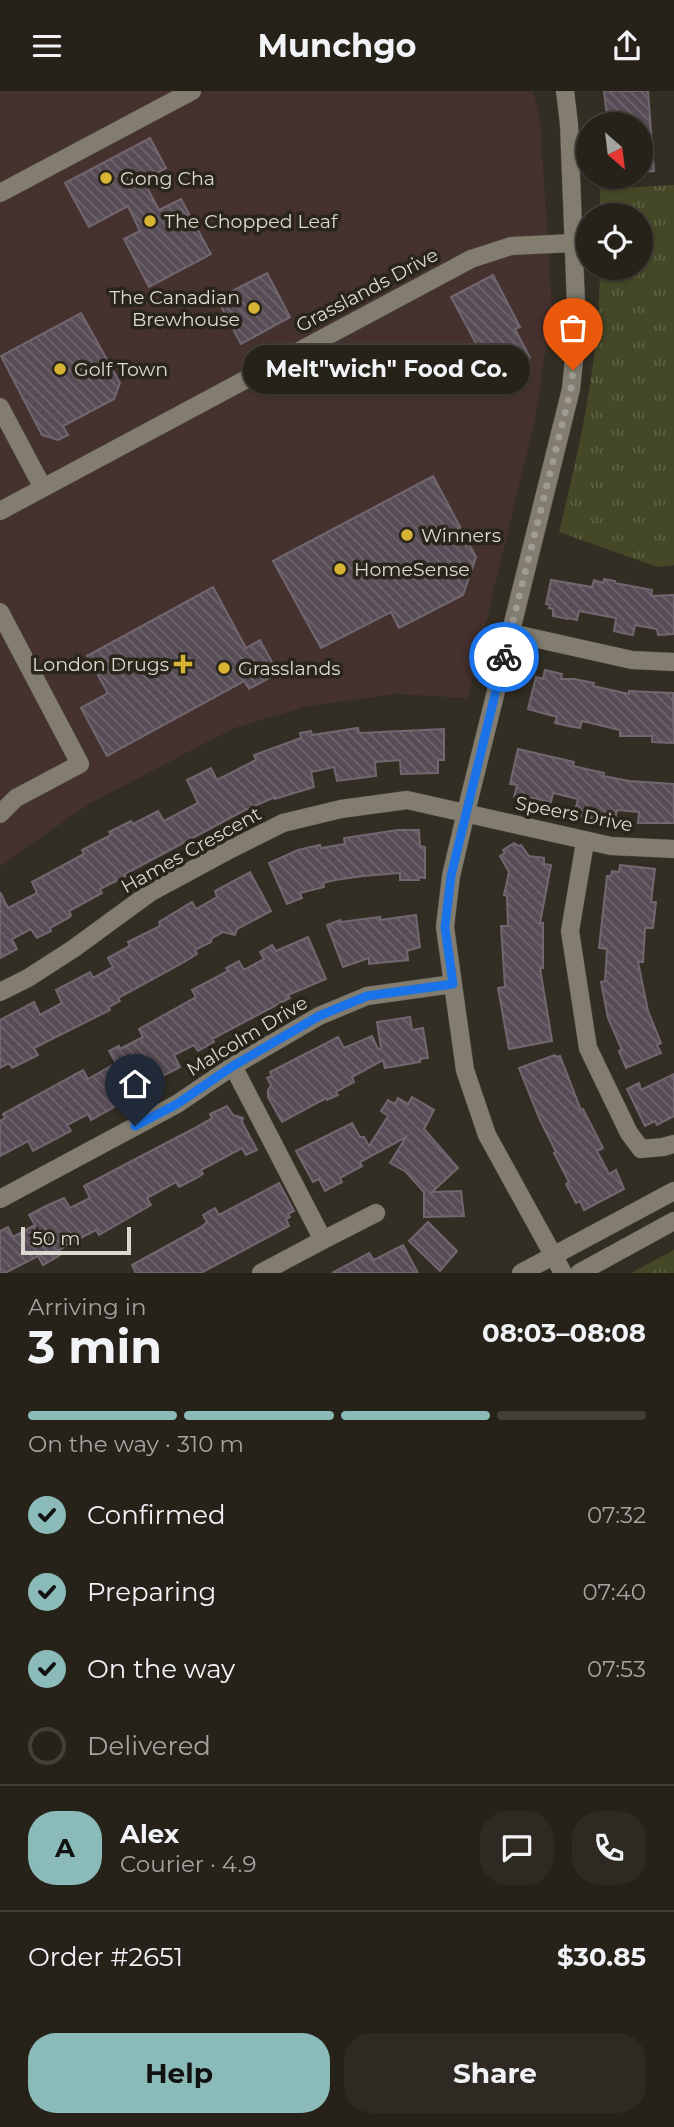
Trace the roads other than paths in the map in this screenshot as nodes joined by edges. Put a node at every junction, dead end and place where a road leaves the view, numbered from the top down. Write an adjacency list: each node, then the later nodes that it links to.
1 (192, 91): 3 (street)
2 (565, 91): 4 (street)
3 (0, 193)
4 (574, 243): 6 (street, Grasslands Drive); 9 (street)
5 (0, 407): 6 (street)
6 (43, 488): 7 (street, Grasslands Drive)
7 (0, 511)
8 (0, 612): 12 (street)
9 (510, 633): 10 (street); 11 (street)
10 (674, 662)
11 (466, 812): 13 (street, Speers Drive); 15 (street); 16 (street, Hames Crescent)
12 (0, 814)
13 (585, 842): 14 (street, Speers Drive); 18 (street)
14 (674, 849)
15 (453, 984): 17 (street, Malcolm Drive); 24 (street)
16 (0, 992)
17 (233, 1066): 20 (street, Malcolm Drive); 23 (street)
18 (674, 1144)
19 (674, 1191): 24 (street)
20 (0, 1199)
21 (376, 1213): 23 (street)
22 (674, 1221): 28 (street)
23 (323, 1240): 25 (street)
24 (553, 1256): 26 (street); 27 (street)
25 (261, 1273)
26 (522, 1273)
27 (564, 1273)
28 (579, 1273)

